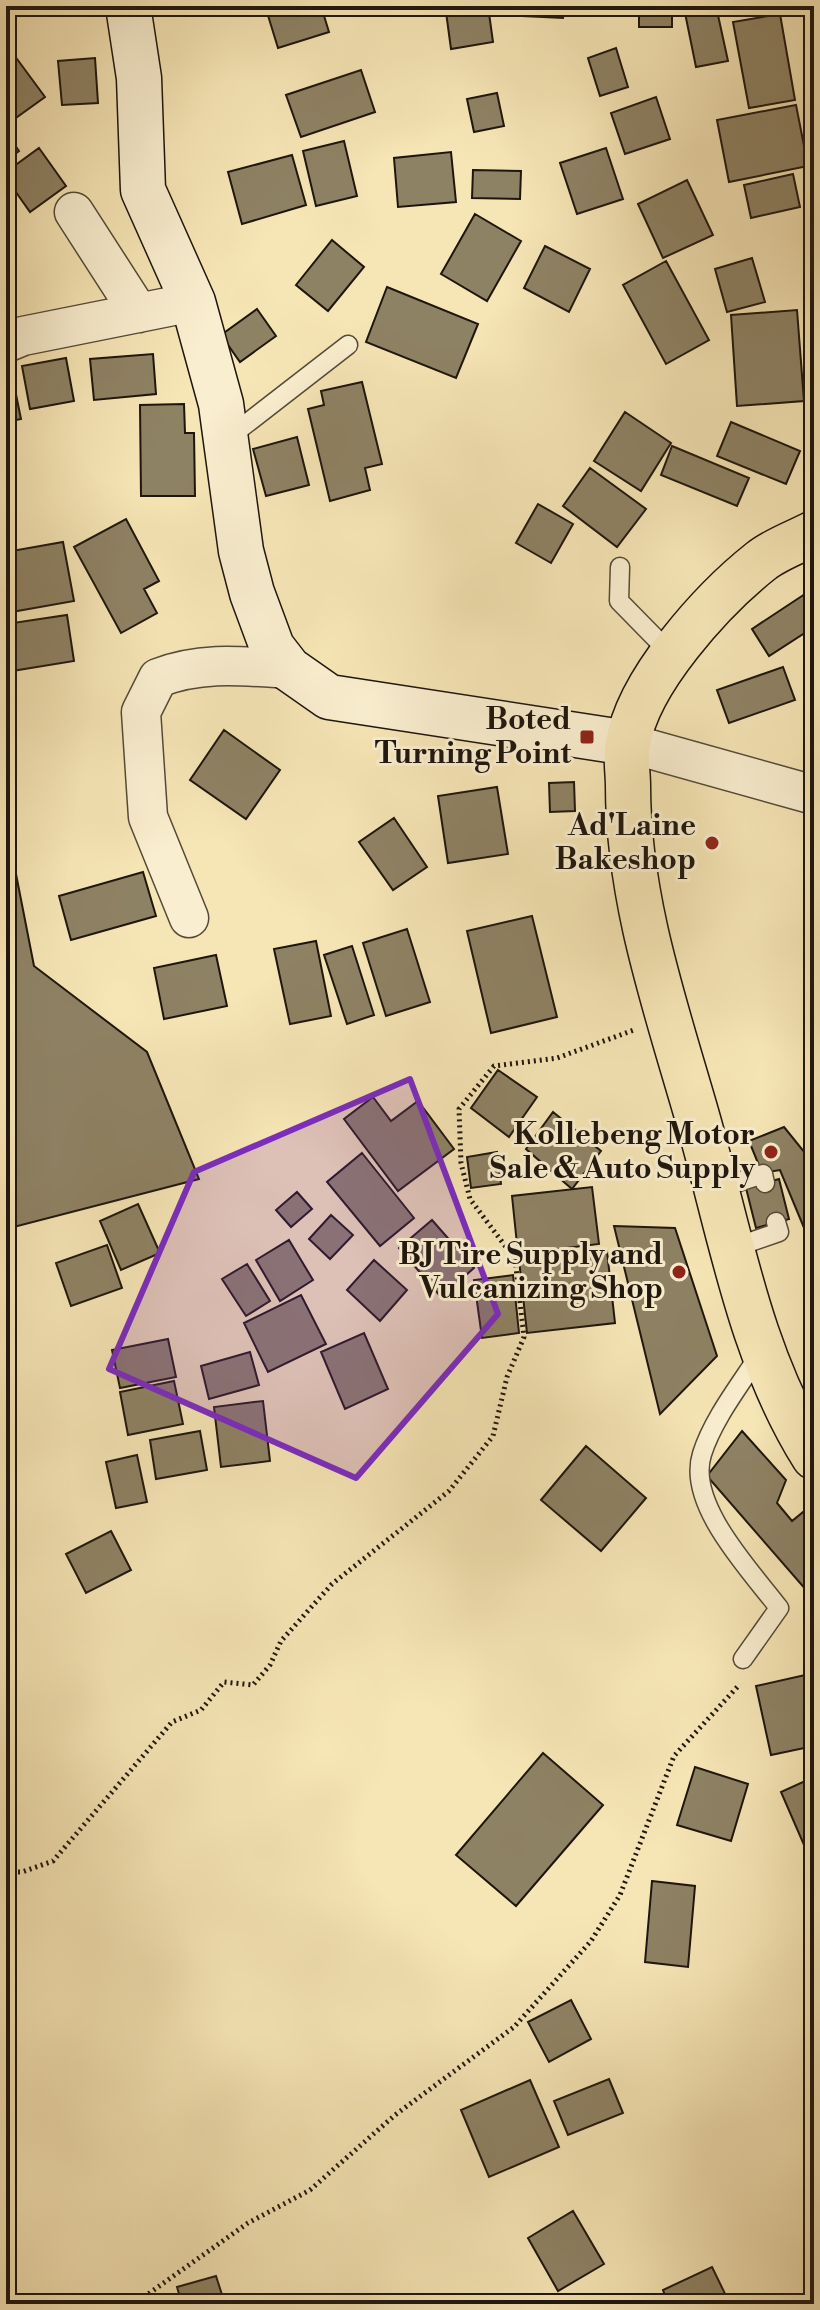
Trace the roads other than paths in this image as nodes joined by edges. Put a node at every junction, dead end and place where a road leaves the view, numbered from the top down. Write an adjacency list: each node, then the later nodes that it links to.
1 (128, 6): 3 (main road)
2 (74, 212): 4 (street)
3 (193, 302): 4 (street); 7 (main road)
4 (139, 313): 5 (street)
5 (6, 343)
6 (348, 345): 7 (lane)
7 (225, 440): 11 (main road)
8 (814, 533): 10 (highway)
9 (620, 567): 10 (lane)
10 (672, 655): 12 (highway)
11 (289, 669): 12 (main road); 14 (street)
12 (628, 743): 13 (street); 16 (highway)
13 (814, 795)
14 (189, 918)
15 (765, 1183): 16 (lane)
16 (717, 1189): 18 (highway)
17 (776, 1222): 18 (lane)
18 (733, 1248): 19 (highway)
19 (762, 1352): 20 (highway); 21 (lane)
20 (814, 1457)
21 (743, 1659)

